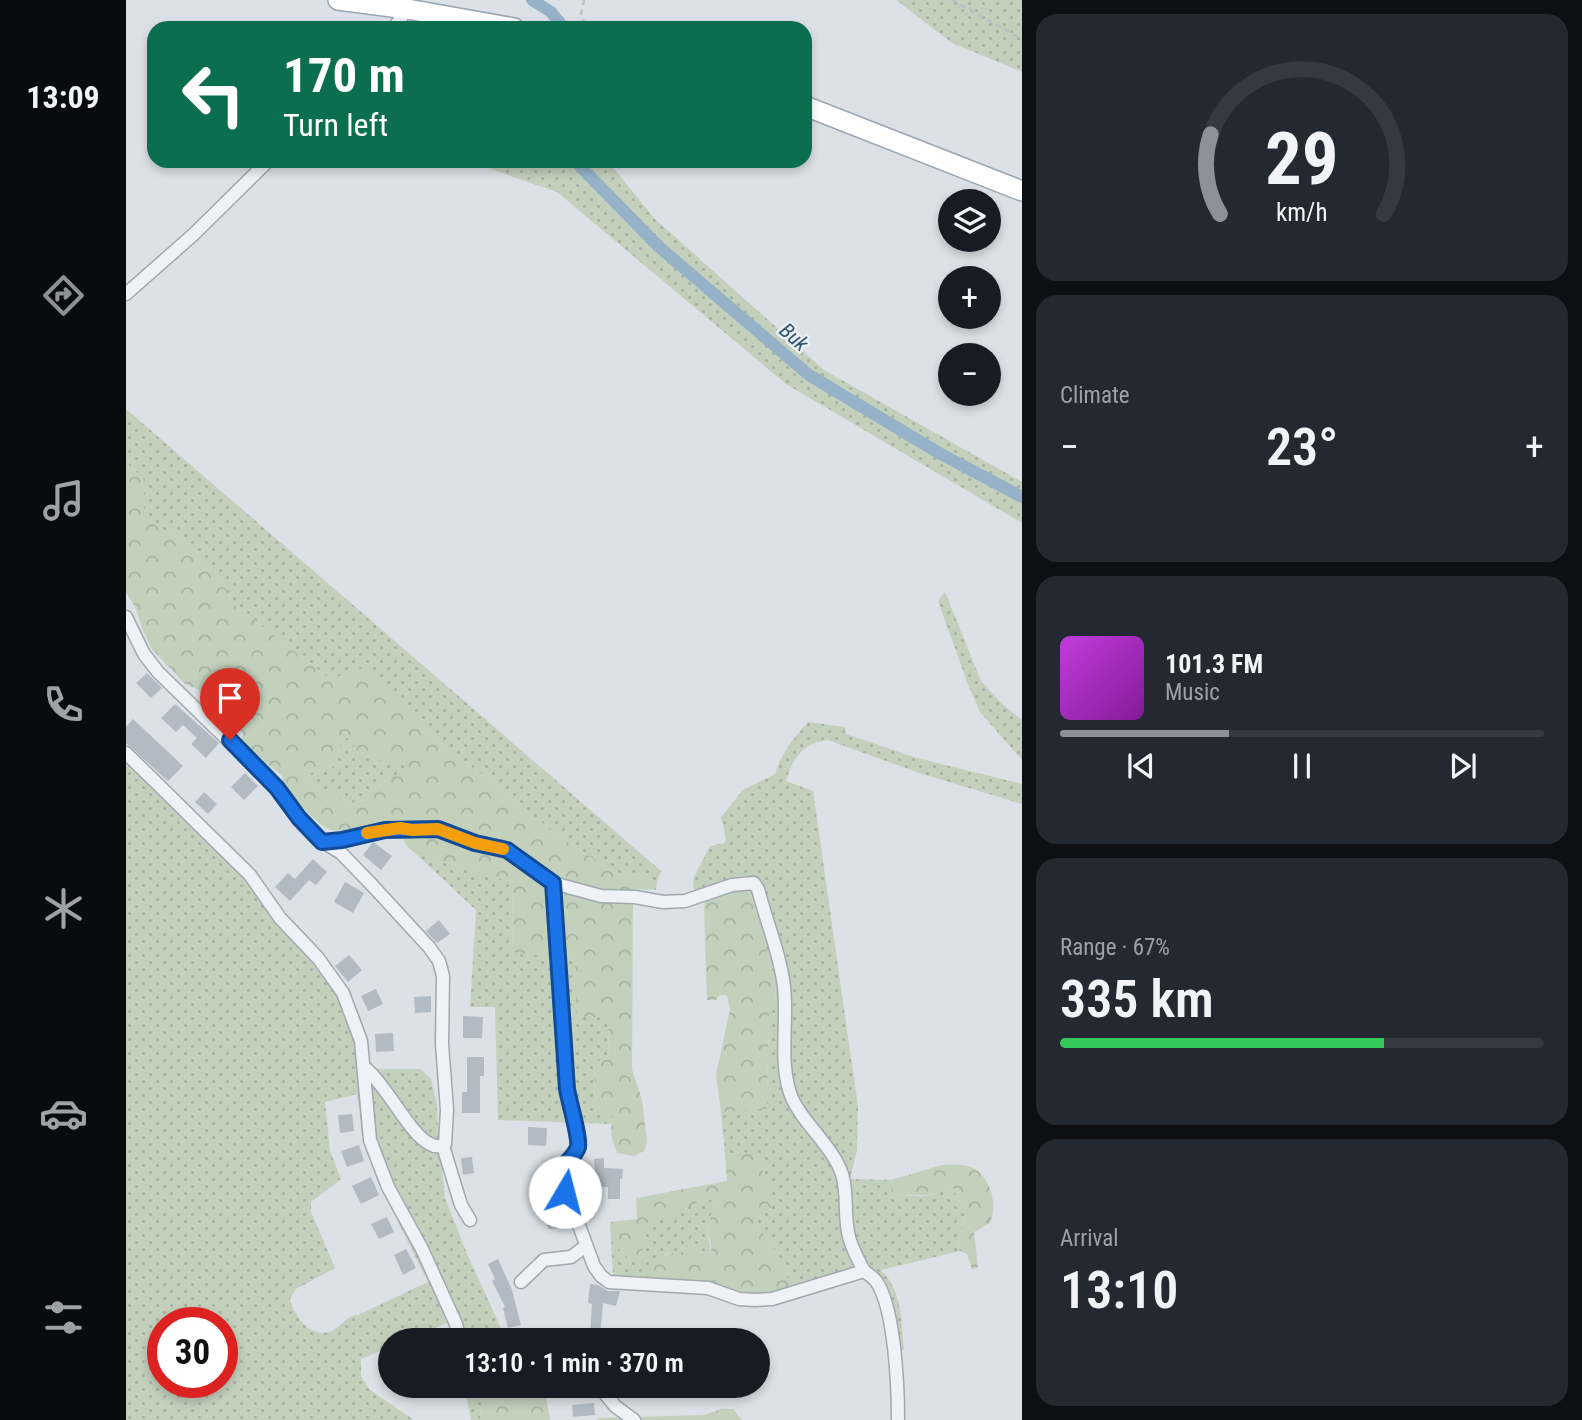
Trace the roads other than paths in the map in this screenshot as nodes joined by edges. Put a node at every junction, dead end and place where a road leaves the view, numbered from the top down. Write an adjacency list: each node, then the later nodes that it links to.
1 (338, 0): 2 (main road)
2 (407, 9): 3 (street); 4 (main road)
3 (399, 21)
4 (475, 21)
5 (812, 109): 7 (main road)
6 (261, 168): 8 (street)
7 (1022, 191)
8 (126, 294)
9 (126, 617): 11 (street)
10 (126, 753): 13 (street)
11 (322, 842): 12 (street); 14 (street)
12 (553, 883): 16 (street); 17 (street)
13 (364, 1068): 14 (street); 19 (street)
14 (443, 1146): 15 (street)
15 (470, 1220)
16 (586, 1246): 17 (street); 18 (street)
17 (863, 1271): 22 (street)
18 (521, 1282)
19 (457, 1328)
20 (609, 1398): 21 (street)
21 (634, 1420)
22 (898, 1420)

